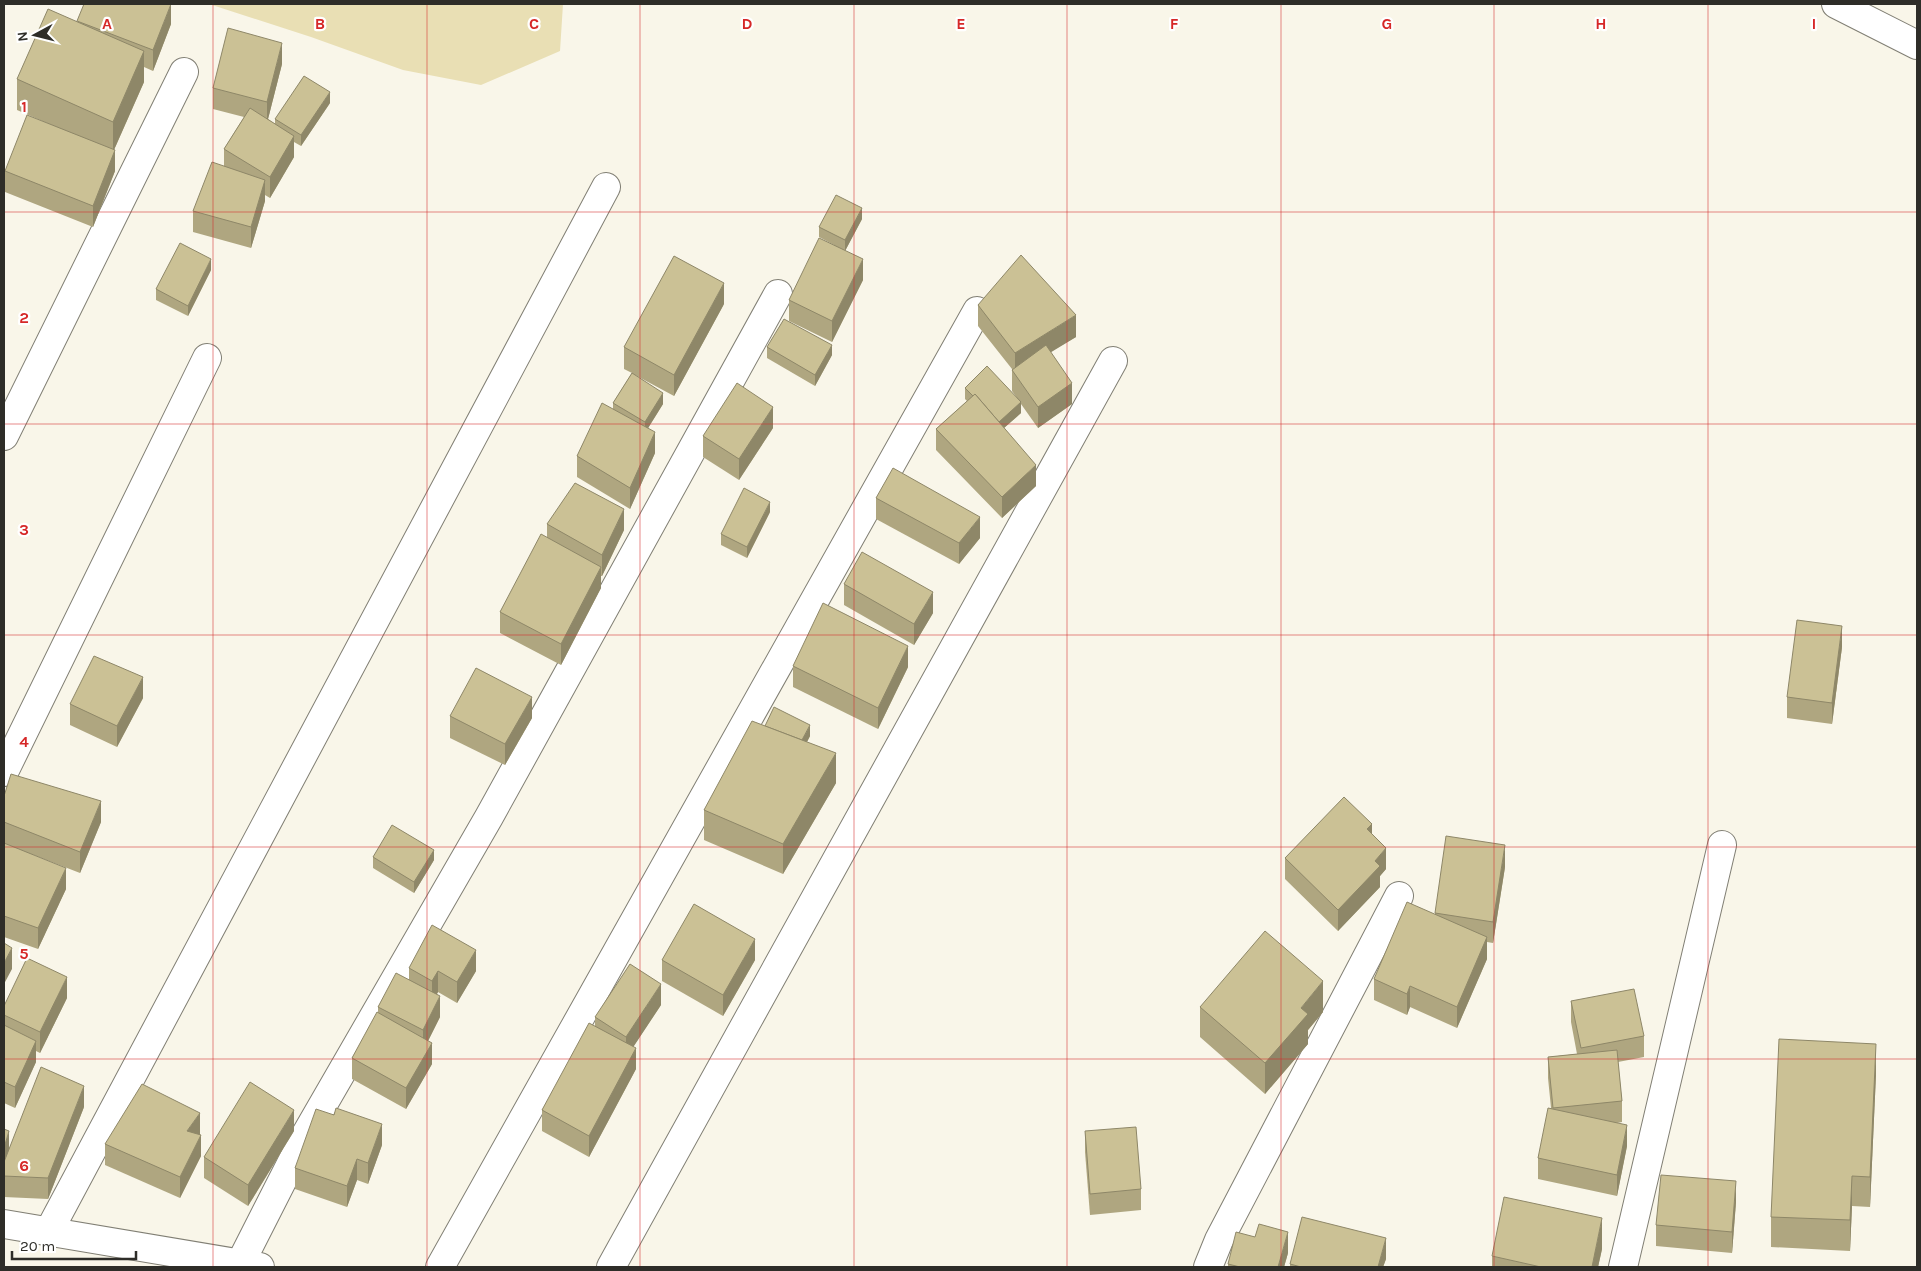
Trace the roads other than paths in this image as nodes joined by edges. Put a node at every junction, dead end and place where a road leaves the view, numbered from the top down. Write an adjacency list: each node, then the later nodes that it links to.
1 (1836, 4): 2 (street)
2 (1917, 45)
3 (184, 72): 9 (street)
4 (606, 187): 14 (street)
5 (778, 294): 15 (street)
6 (976, 311): 16 (street)
7 (207, 358): 10 (street)
8 (1113, 361): 17 (street)
9 (4, 436)
10 (4, 772)
11 (1722, 845): 19 (street)
12 (1399, 896): 18 (street)
13 (4, 1224): 14 (street)
14 (48, 1231): 15 (street)
15 (250, 1266)
16 (440, 1267)
17 (611, 1267)
18 (1208, 1267)
19 (1623, 1267)

